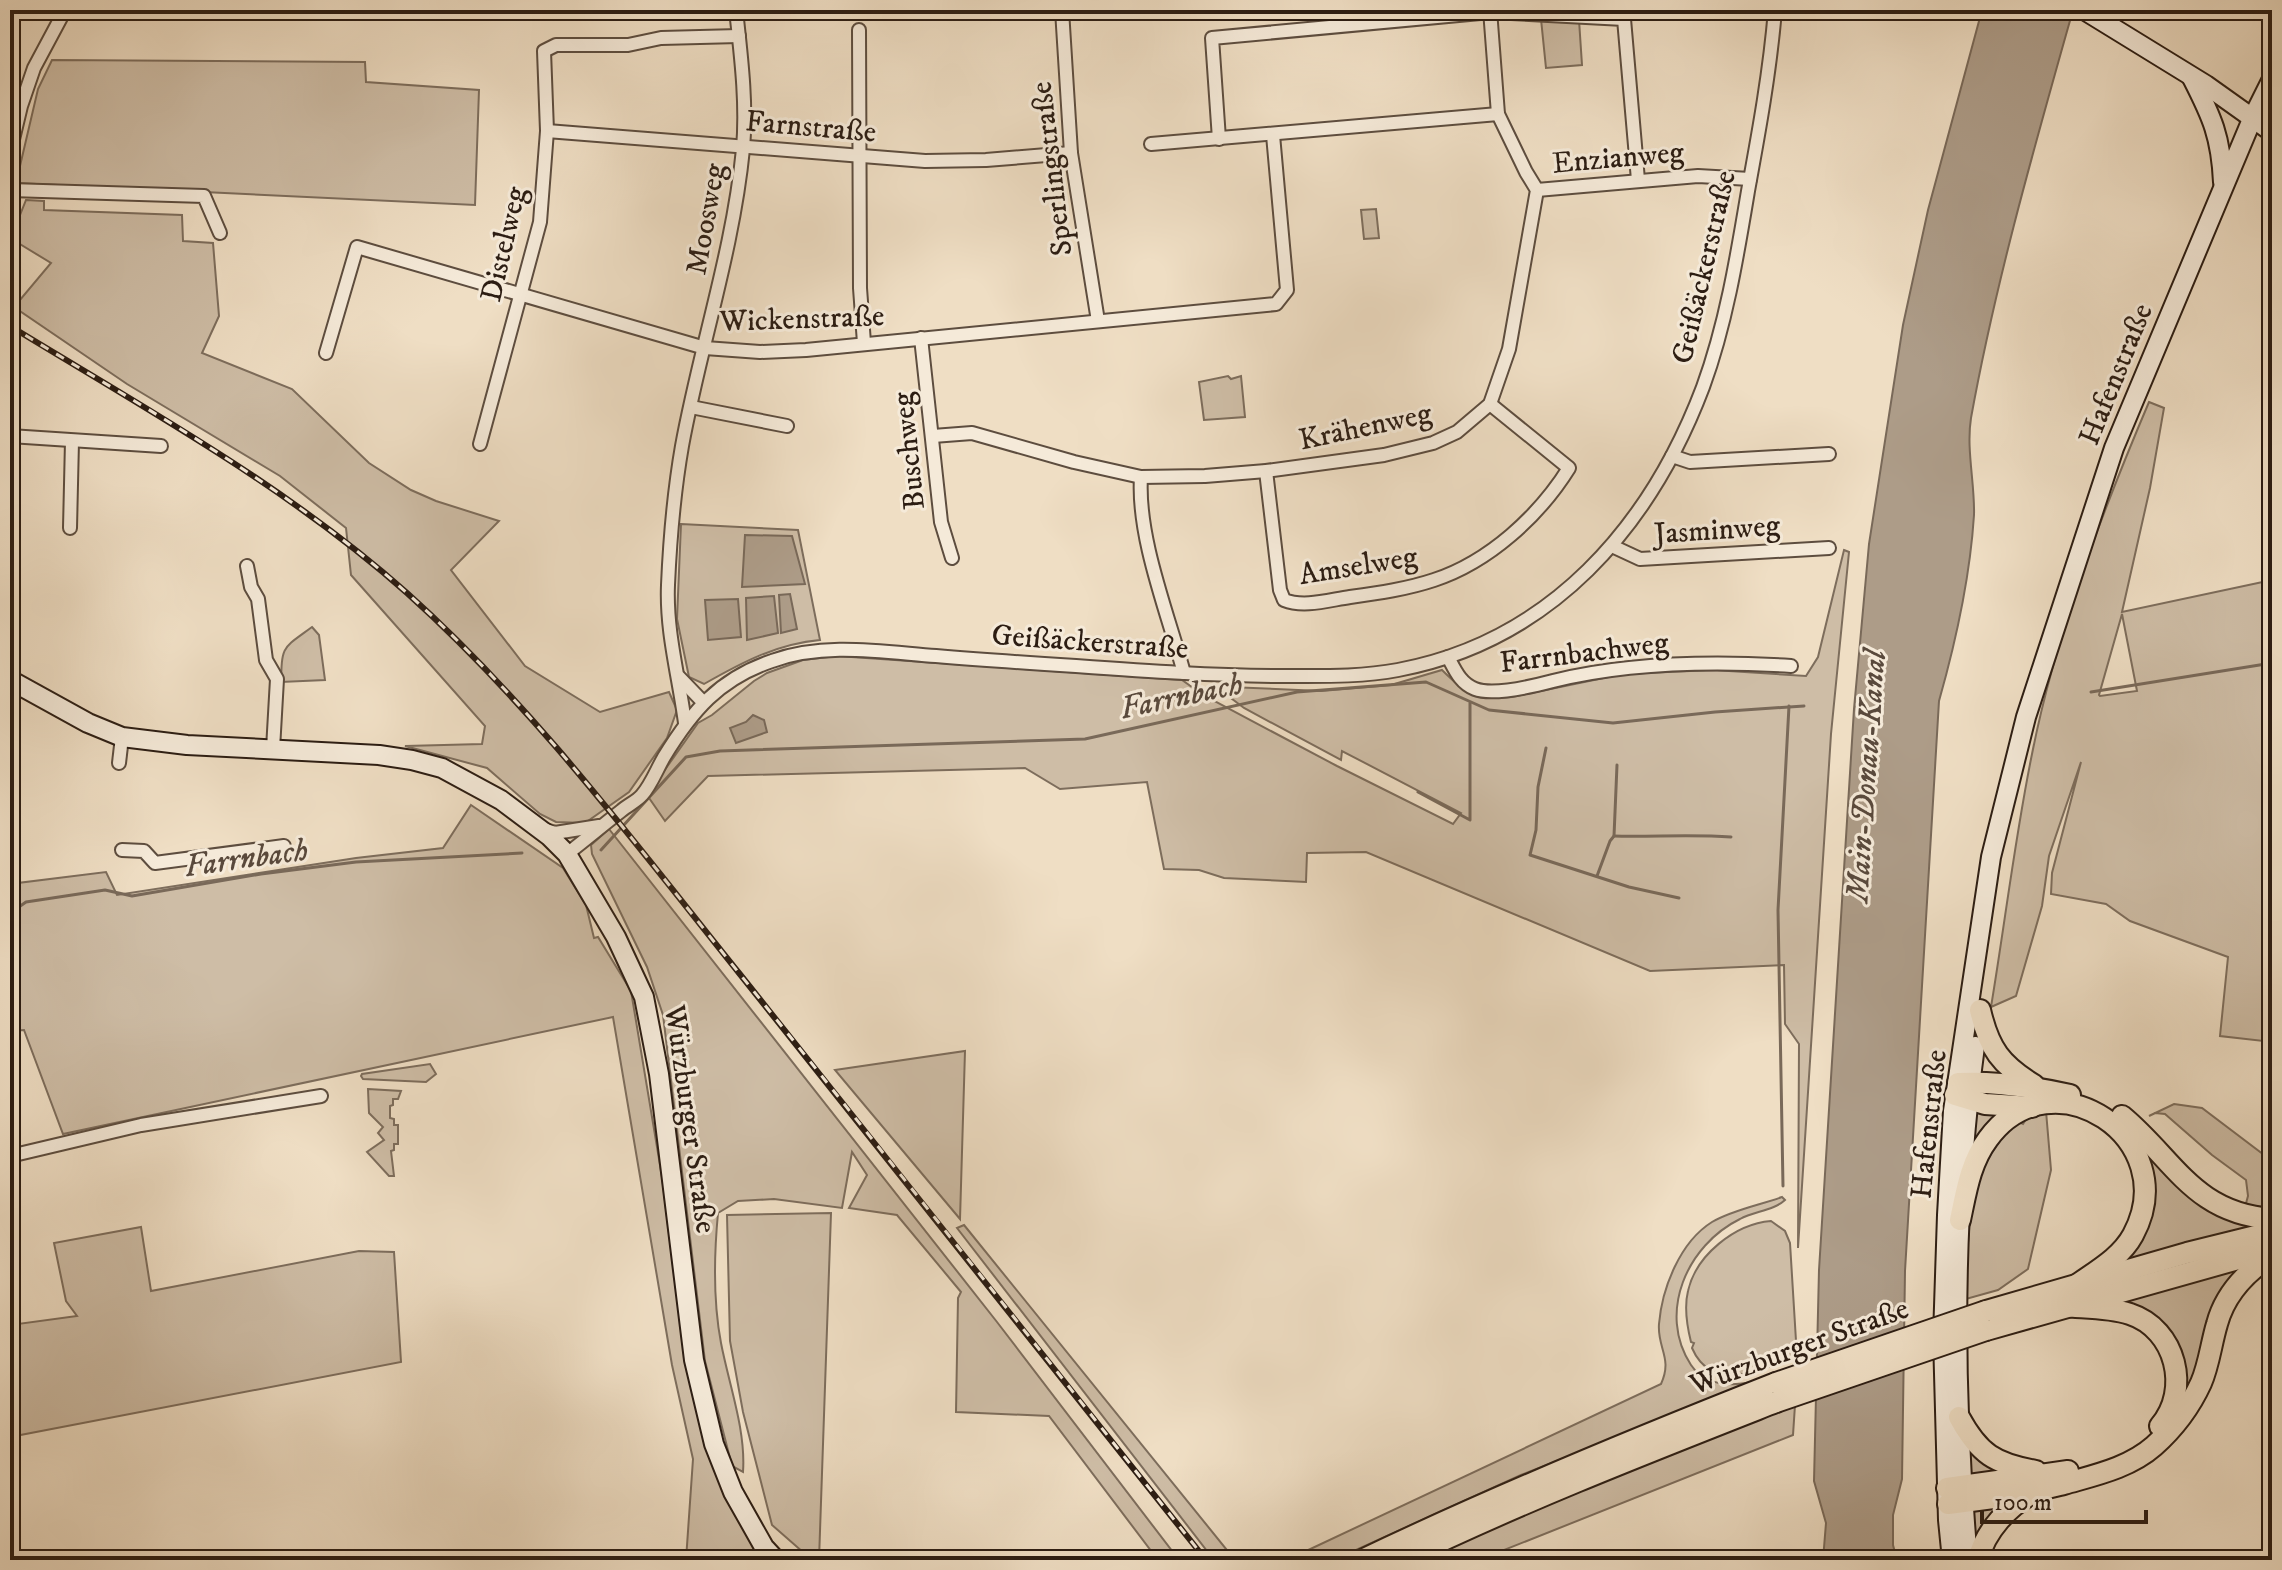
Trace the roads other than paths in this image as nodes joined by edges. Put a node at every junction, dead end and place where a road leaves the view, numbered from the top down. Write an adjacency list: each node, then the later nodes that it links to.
1 (65, 10): 19 (street)
2 (736, 10): 8 (street, Moosweg)
3 (1062, 10): 20 (street, Sperlingstraße)
4 (1775, 10): 22 (street, Geißäckerstraße)
5 (2084, 10): 9 (main road)
6 (1490, 11): 11 (street); 16 (street); 23 (street)
7 (859, 30): 21 (street)
8 (739, 36): 13 (street, Distelweg); 18 (street, Moosweg)
9 (2191, 75): 12 (main road); 24 (main road)
10 (2272, 79): 12 (main road, Hafenstraße)
11 (1498, 114): 15 (street); 26 (street)
12 (2253, 117): 14 (main road); 24 (main road, Hafenstraße)
13 (547, 131): 18 (street, Farnstraße); 28 (street, Distelweg)
14 (2272, 132)
15 (1273, 135): 16 (street); 29 (street, Wickenstraße)
16 (1219, 139): 17 (street)
17 (1151, 144)
18 (743, 147): 21 (street, Farnstraße); 32 (street, Moosweg)
19 (10, 152)
20 (1071, 153): 21 (street, Farnstraße); 29 (street, Sperlingstraße)
21 (861, 157): 31 (street)
22 (1750, 179): 23 (street, Enzianweg); 43 (street, Geißäckerstraße)
23 (1638, 180): 26 (street, Enzianweg)
24 (2223, 189): 56 (main road, Hafenstraße)
25 (10, 190): 27 (street)
26 (1537, 190): 34 (street)
27 (220, 233)
28 (521, 294): 32 (street, Wickenstraße); 33 (street, Wickenstraße); 40 (street, Distelweg)
29 (1098, 321): 30 (street, Wickenstraße)
30 (921, 338): 31 (street, Wickenstraße); 38 (street, Buschweg)
31 (864, 343): 32 (street, Wickenstraße)
32 (705, 348): 35 (street, Moosweg)
33 (326, 353)
34 (1490, 404): 44 (street, Krähenweg); 44 (street, Amselweg)
35 (691, 407): 36 (street); 54 (street, Moosweg)
36 (787, 426)
37 (10, 436): 39 (street)
38 (933, 436): 45 (street, Krähenweg); 49 (street, Buschweg)
39 (72, 441): 41 (street); 46 (street)
40 (480, 444)
41 (161, 446)
42 (1829, 454): 43 (street)
43 (1672, 456): 47 (street, Geißäckerstraße)
44 (1266, 471): 45 (street, Krähenweg)
45 (1141, 477): 53 (street)
46 (70, 528)
47 (1612, 546): 48 (street, Jasminweg); 51 (street, Geißäckerstraße)
48 (1829, 548)
49 (952, 558)
50 (247, 566): 60 (street)
51 (1448, 657): 52 (street, Farrnbachweg); 53 (street, Geißäckerstraße)
52 (1791, 666)
53 (1184, 673): 57 (street, Geißäckerstraße)
54 (679, 677): 57 (street); 58 (street, Moosweg)
55 (10, 680): 59 (main road, Würzburger Straße)
56 (2033, 700): 67 (main road, Hafenstraße); 68 (main road, Hafenstraße)
57 (703, 702): 58 (street, Geißäckerstraße)
58 (685, 723): 62 (street, Geißäckerstraße)
59 (122, 737): 60 (main road, Würzburger Straße); 61 (street)
60 (273, 749): 63 (main road, Würzburger Straße)
61 (119, 763)
62 (603, 826): 63 (street); 66 (street, Geißäckerstraße)
63 (537, 827): 66 (main road, Würzburger Straße)
64 (284, 846): 65 (street)
65 (122, 850)
66 (567, 854): 84 (main road, Würzburger Straße)
67 (1980, 1010): 68 (main road, Hafenstraße); 70 (main road)
68 (1963, 1090): 70 (main road); 73 (main road, Hafenstraße); 83 (main road, Hafenstraße)
69 (321, 1096): 71 (street)
70 (2036, 1098): 72 (main road); 73 (main road); 76 (main road)
71 (10, 1156)
72 (2272, 1219)
73 (1960, 1220): 80 (main road, Hafenstraße)
74 (2272, 1232): 76 (main road, Würzburger Straße)
75 (2272, 1252): 77 (main road, Würzburger Straße); 82 (main road)
76 (2078, 1284): 78 (main road, Würzburger Straße)
77 (2063, 1306): 78 (main road, Würzburger Straße); 81 (main road)
78 (1986, 1321): 79 (main road, Würzburger Straße, bridge)
79 (1776, 1393): 85 (main road, Würzburger Straße); 86 (main road, Würzburger Straße)
80 (1959, 1417): 81 (main road); 83 (main road, Hafenstraße)
81 (2052, 1474): 83 (main road)
82 (2036, 1492): 83 (main road); 89 (main road)
83 (1955, 1495): 87 (main road, Hafenstraße); 88 (main road, Hafenstraße)
84 (776, 1560)
85 (1362, 1560)
86 (1401, 1560)
87 (1952, 1560)
88 (1968, 1560)
89 (1978, 1560)

